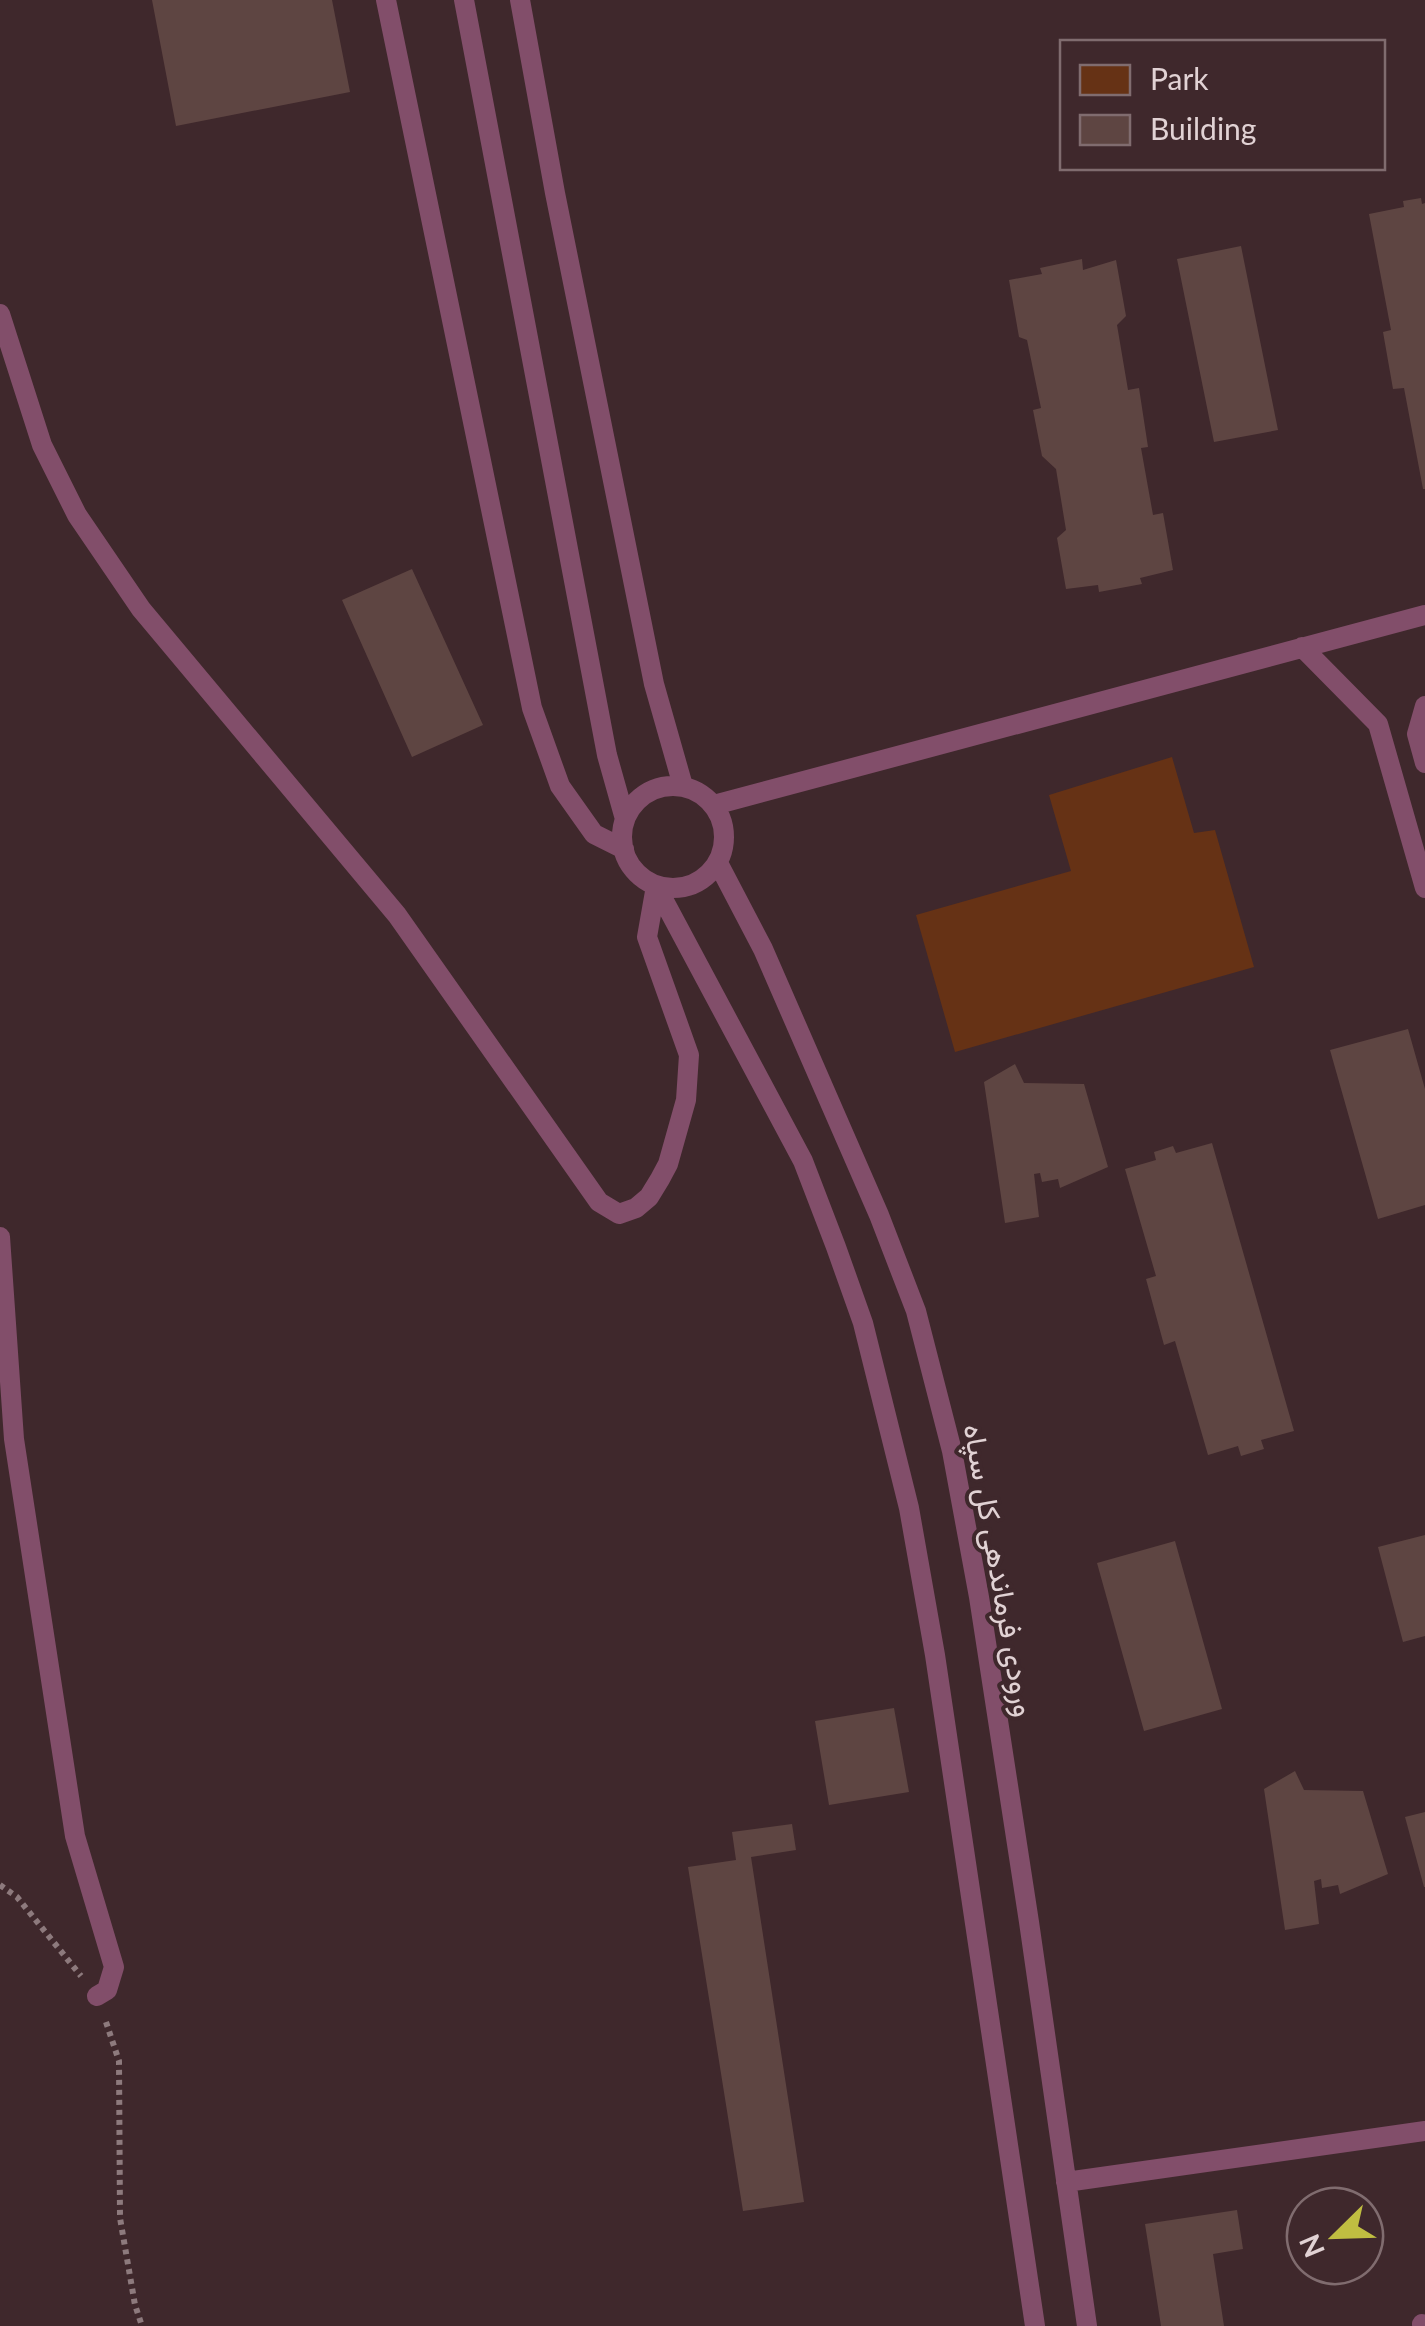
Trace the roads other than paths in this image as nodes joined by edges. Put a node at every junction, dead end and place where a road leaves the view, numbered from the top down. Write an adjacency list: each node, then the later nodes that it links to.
1 (386, 0): 12 (lane)
2 (464, 0): 11 (lane)
3 (520, 0): 9 (lane)
4 (0, 314): 14 (lane)
5 (1425, 615): 6 (lane)
6 (1302, 648): 10 (lane); 15 (lane)
7 (1425, 706): 8 (lane)
8 (1425, 763)
9 (683, 786): 10 (lane); 11 (lane)
10 (714, 805): 13 (lane)
11 (626, 819): 12 (lane)
12 (624, 849): 14 (lane)
13 (718, 863): 14 (lane); 19 (lane, ورودی فرماندهی کل سپاه)
14 (656, 886): 20 (lane)
15 (1425, 888)
16 (0, 1237): 17 (lane)
17 (97, 1996)
18 (1425, 2131): 19 (lane)
19 (1066, 2182): 21 (lane, ورودی فرماندهی کل سپاه)
20 (1034, 2326)
21 (1087, 2326)

